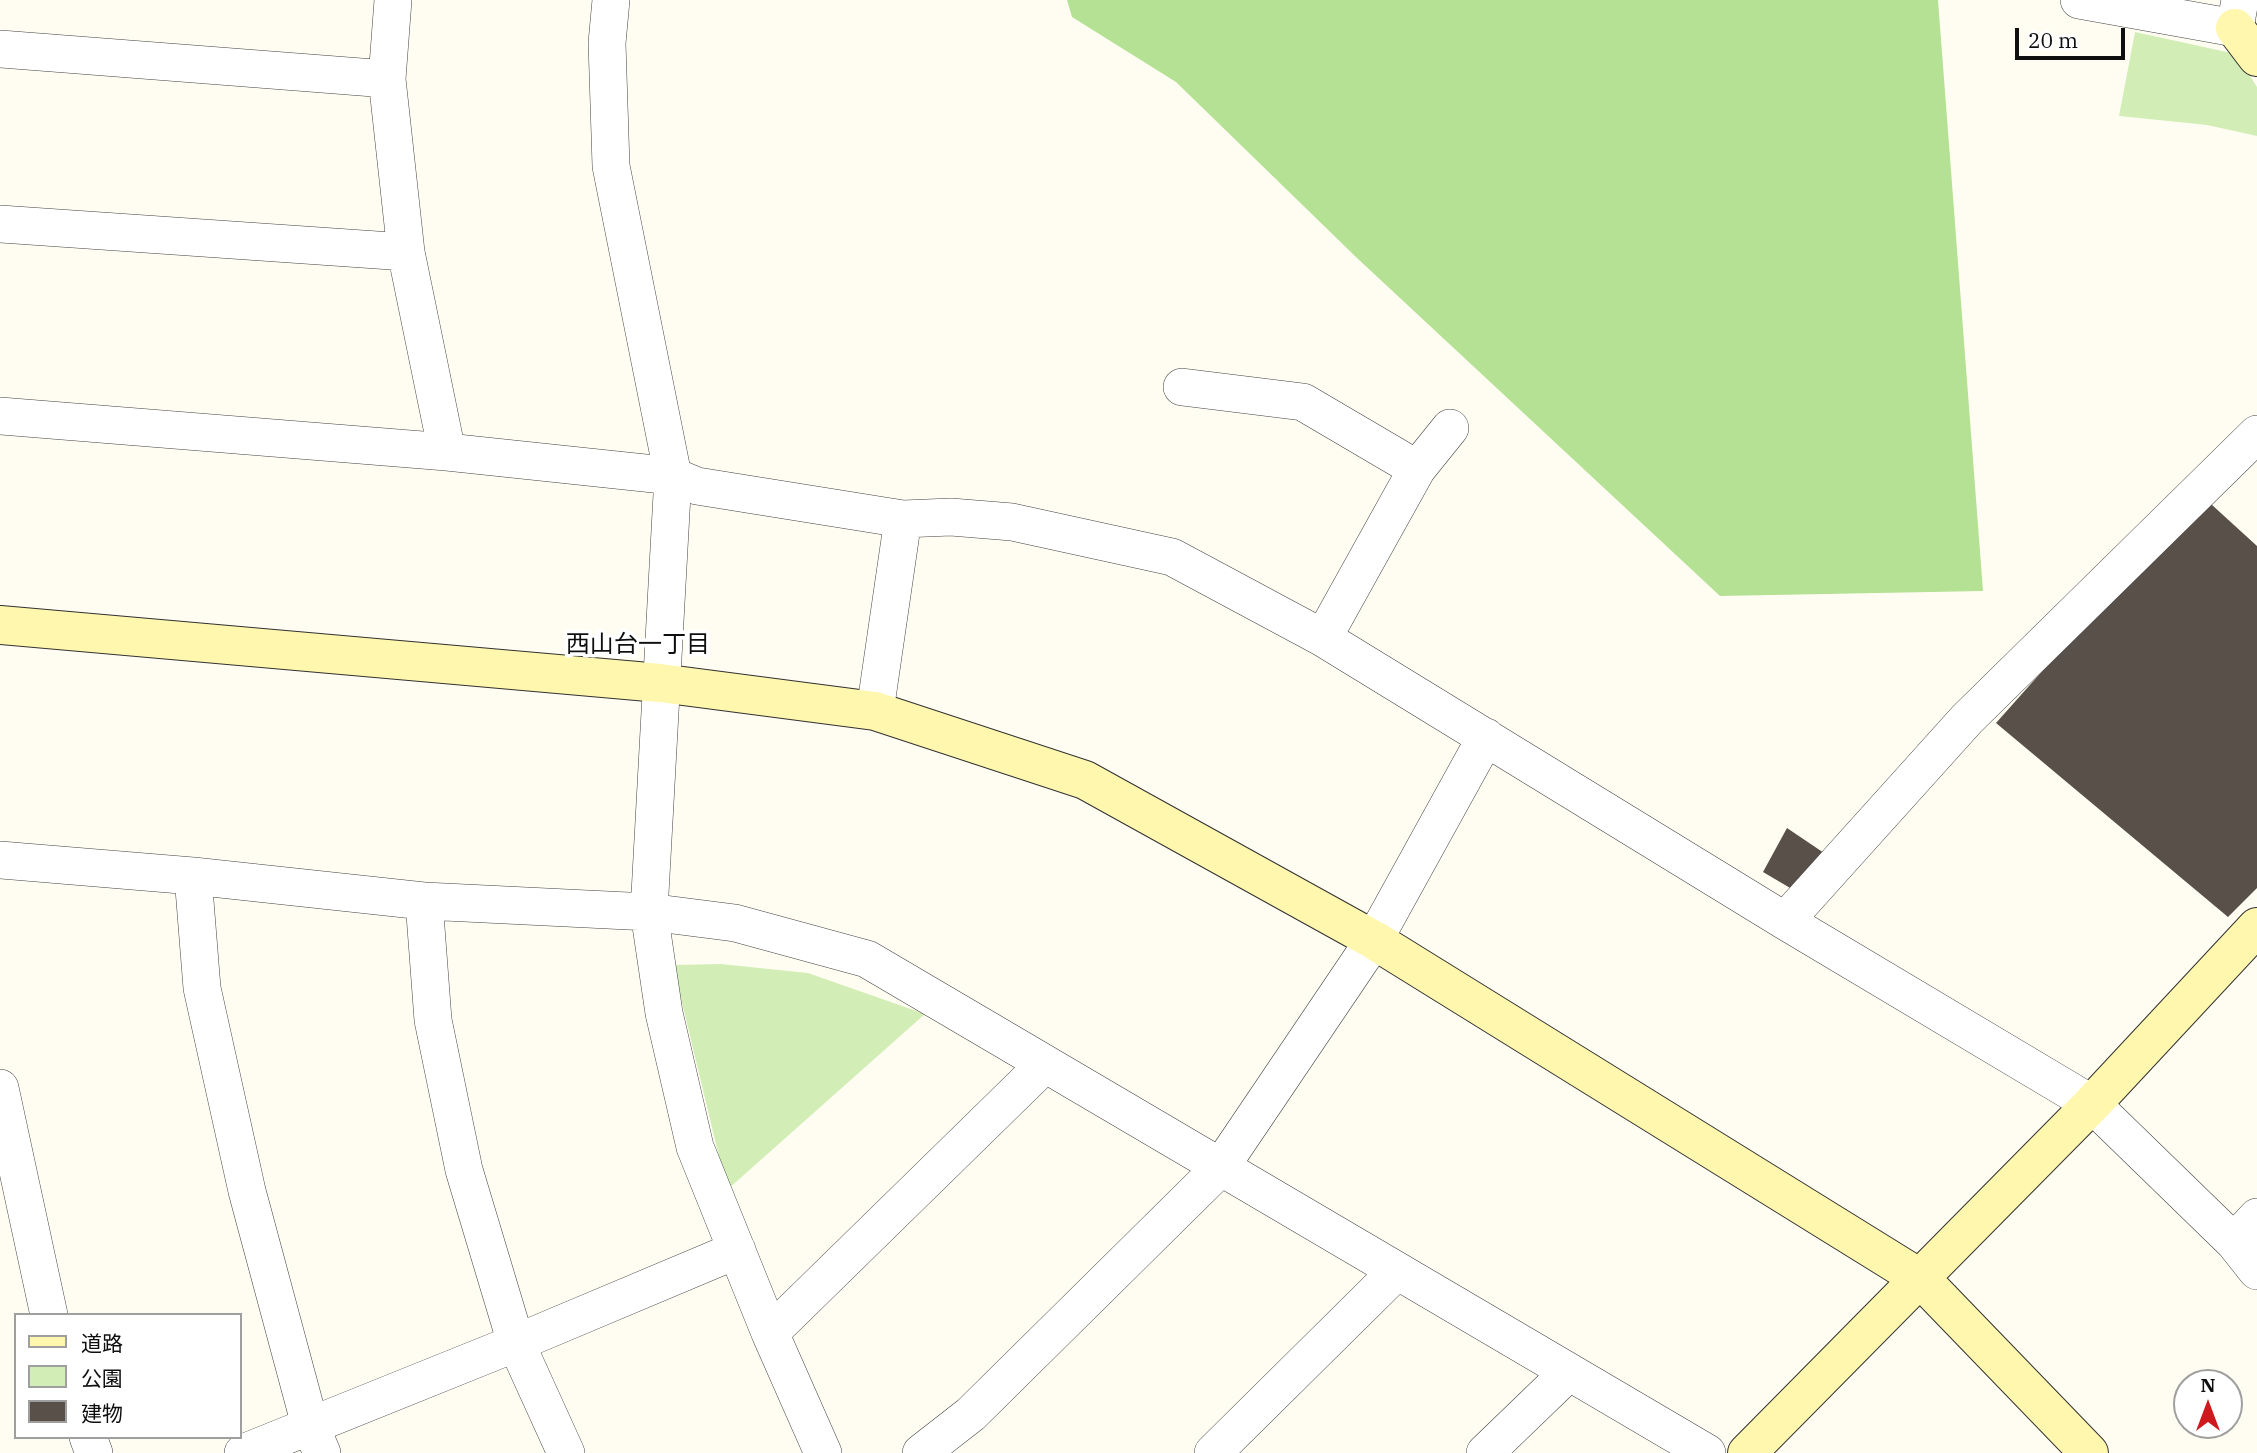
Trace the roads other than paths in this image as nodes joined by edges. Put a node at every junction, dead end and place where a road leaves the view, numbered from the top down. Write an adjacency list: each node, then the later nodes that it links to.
1 (393, 0): 6 (street)
2 (611, 0): 15 (street)
3 (2079, 0): 4 (street)
4 (2244, 28)
5 (0, 49): 6 (street)
6 (387, 79): 8 (street)
7 (0, 224): 8 (street)
8 (406, 252): 13 (street)
9 (1182, 387): 14 (street)
10 (0, 416): 13 (street)
11 (1450, 428): 14 (street)
12 (2257, 434): 26 (street)
13 (447, 452): 15 (street)
14 (1417, 469): 18 (street)
15 (673, 476): 16 (street); 19 (street)
16 (903, 519): 18 (street); 20 (street)
17 (0, 625): 19 (street)
18 (1323, 638): 21 (street)
19 (660, 683): 20 (street); 25 (street)
20 (875, 710): 28 (street)
21 (1486, 737): 26 (street); 28 (street)
22 (0, 860): 23 (street)
23 (193, 876): 24 (street); 42 (street)
24 (424, 901): 25 (street); 40 (street)
25 (649, 912): 29 (street); 34 (street)
26 (1785, 921): 31 (street)
27 (2257, 927): 31 (street)
28 (1374, 940): 32 (street); 37 (street)
29 (1045, 1064): 32 (street); 39 (street)
30 (0, 1088): 38 (street)
31 (2092, 1104): 33 (street); 37 (street)
32 (1220, 1168): 35 (street); 46 (street)
33 (2246, 1229): 36 (street)
34 (737, 1250): 39 (street); 40 (street)
35 (1397, 1271): 41 (street); 47 (street)
36 (2257, 1271)
37 (1921, 1279): 50 (street); 51 (street)
38 (49, 1313)
39 (770, 1334): 45 (street)
40 (516, 1343): 42 (street); 44 (street)
41 (1569, 1372): 48 (street); 49 (street)
42 (316, 1439): 43 (street)
43 (243, 1453)
44 (566, 1453)
45 (823, 1453)
46 (921, 1453)
47 (1213, 1453)
48 (1485, 1453)
49 (1707, 1453)
50 (1747, 1453)
51 (2089, 1453)

